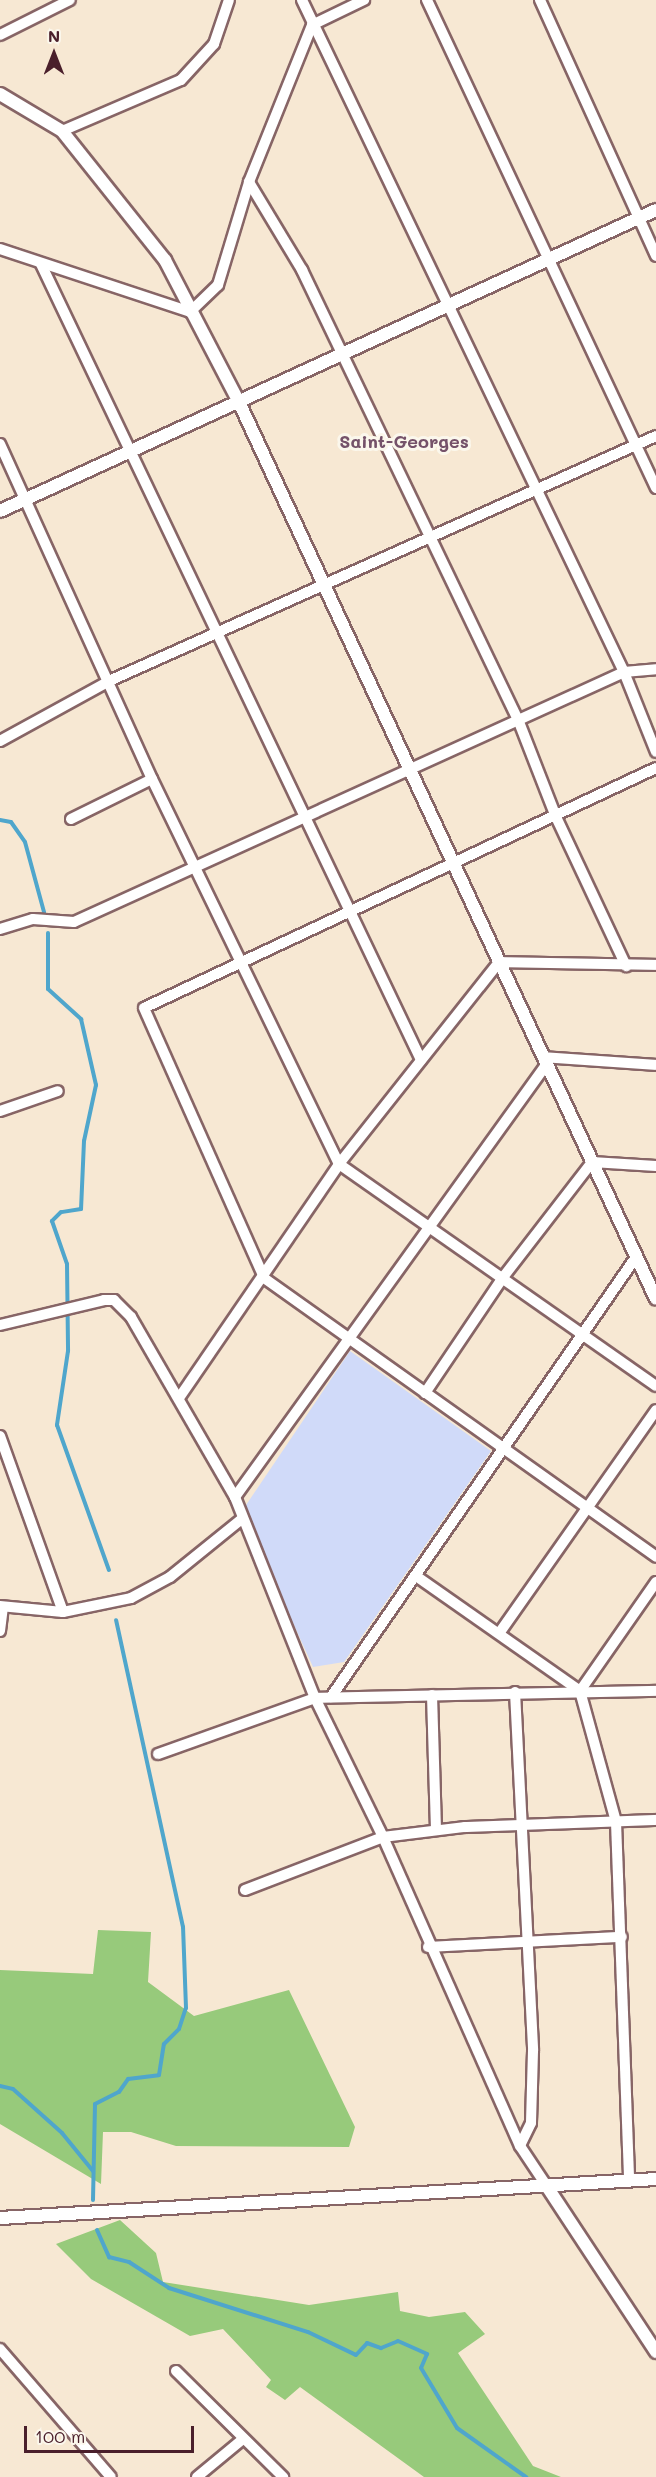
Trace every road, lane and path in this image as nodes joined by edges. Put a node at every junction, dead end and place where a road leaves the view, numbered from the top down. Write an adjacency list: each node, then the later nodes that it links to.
1 (70, 0): 8 (street)
2 (229, 0): 10 (street)
3 (302, 0): 7 (street)
4 (364, 0): 7 (street)
5 (426, 0): 16 (street)
6 (540, 0): 13 (street)
7 (312, 25): 11 (street); 18 (street)
8 (0, 35)
9 (0, 94): 10 (street)
10 (62, 131): 19 (street)
11 (249, 182): 19 (street); 20 (street)
12 (656, 210): 13 (street)
13 (636, 219): 15 (street); 16 (street)
14 (0, 249): 17 (street)
15 (656, 256)
16 (550, 261): 18 (street); 24 (street)
17 (41, 264): 19 (street); 25 (street)
18 (448, 307): 20 (street); 27 (street)
19 (190, 312): 21 (street)
20 (339, 354): 21 (street); 30 (street)
21 (238, 400): 25 (street); 31 (street)
22 (656, 436): 24 (street)
23 (0, 444): 28 (street)
24 (636, 445): 26 (street); 27 (street)
25 (131, 451): 28 (street); 32 (street)
26 (656, 488)
27 (537, 490): 30 (street); 34 (street)
28 (24, 500): 29 (street); 35 (street)
29 (0, 511)
30 (429, 538): 31 (street); 36 (street)
31 (325, 588): 32 (street); 40 (street)
32 (217, 632): 35 (street); 44 (street)
33 (656, 669): 34 (street)
34 (624, 672): 36 (street); 38 (street)
35 (109, 681): 37 (street); 41 (street)
36 (519, 722): 40 (street); 42 (street)
37 (0, 741)
38 (656, 752)
39 (656, 768): 42 (street)
40 (410, 770): 44 (street); 45 (street)
41 (152, 779): 43 (street); 46 (street)
42 (556, 817): 45 (street); 52 (street)
43 (71, 819)
44 (306, 819): 46 (street); 47 (street)
45 (453, 862): 47 (street); 50 (street)
46 (195, 870): 48 (street); 49 (street)
47 (349, 911): 49 (street); 53 (street)
48 (0, 929)
49 (238, 960): 59 (street); 64 (street)
50 (499, 962): 52 (street); 53 (street); 54 (street)
51 (656, 965): 52 (street)
52 (626, 966)
53 (421, 1060): 59 (street)
54 (545, 1061): 55 (street); 58 (street); 61 (street)
55 (656, 1065)
56 (58, 1090): 57 (street)
57 (0, 1110)
58 (592, 1161): 60 (street); 62 (street); 63 (street)
59 (339, 1164): 61 (street); 64 (street)
60 (656, 1166)
61 (431, 1224): 63 (street); 68 (street)
62 (636, 1257): 65 (street); 67 (street)
63 (504, 1276): 67 (street); 70 (street)
64 (264, 1278): 68 (street); 71 (street)
65 (656, 1299)
66 (0, 1325): 71 (street)
67 (584, 1334): 69 (street); 74 (street)
68 (349, 1339): 70 (street); 76 (street)
69 (656, 1386)
70 (425, 1393): 74 (street)
71 (179, 1398): 76 (street)
72 (656, 1410): 77 (street)
73 (0, 1436): 75 (street)
74 (504, 1449): 77 (street); 80 (street)
75 (5, 1467): 83 (street)
76 (235, 1497): 78 (street)
77 (588, 1509): 79 (street); 85 (street)
78 (242, 1519): 83 (street); 91 (street)
79 (656, 1557)
80 (416, 1576): 85 (street); 90 (street)
81 (656, 1582): 86 (street)
82 (1, 1607): 83 (street); 84 (street)
83 (63, 1612)
84 (0, 1631)
85 (500, 1632): 86 (street)
86 (580, 1691): 87 (street); 88 (street); 94 (street)
87 (515, 1692): 89 (street); 95 (street)
88 (656, 1692)
89 (432, 1695): 90 (street); 96 (street)
90 (331, 1696): 91 (street)
91 (315, 1698): 92 (street); 97 (street)
92 (158, 1754)
93 (656, 1820): 94 (street)
94 (616, 1822): 95 (street); 99 (street)
95 (522, 1825): 96 (street); 100 (street)
96 (436, 1830): 97 (street)
97 (383, 1837): 98 (street); 101 (street)
98 (245, 1890)
99 (622, 1938): 100 (street); 104 (street)
100 (527, 1942): 101 (street); 102 (street)
101 (428, 1947): 102 (street)
102 (520, 2146): 105 (street)
103 (656, 2179): 104 (street)
104 (629, 2180): 105 (street)
105 (546, 2185): 106 (street); 107 (street)
106 (0, 2218)
107 (650, 2333): 109 (street)
108 (0, 2349): 112 (street)
109 (656, 2352)
110 (176, 2371): 111 (street)
111 (243, 2439): 113 (street); 114 (street)
112 (111, 2477)
113 (197, 2477)
114 (283, 2477)

